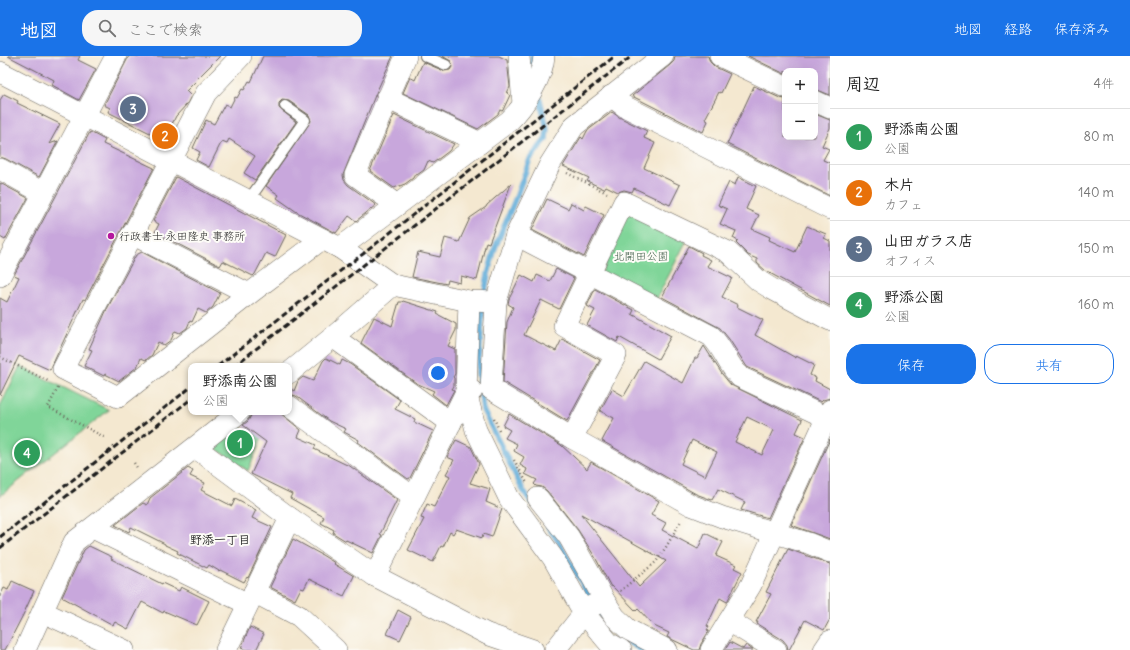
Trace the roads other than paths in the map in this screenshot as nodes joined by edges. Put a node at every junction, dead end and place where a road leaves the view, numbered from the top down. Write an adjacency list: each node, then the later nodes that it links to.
1 (116, 56): 18 (street)
2 (241, 56): 20 (street)
3 (406, 56): 14 (street)
4 (425, 56): 9 (lane)
5 (519, 56): 12 (street)
6 (544, 56): 12 (street)
7 (663, 56): 13 (street)
8 (720, 56): 11 (street)
9 (446, 65)
10 (0, 72): 18 (street)
11 (782, 86)
12 (531, 90): 19 (street)
13 (611, 96): 25 (street); 27 (street)
14 (387, 98): 19 (street); 24 (street)
15 (818, 102): 17 (street)
16 (285, 106): 23 (lane)
17 (830, 108)
18 (84, 116): 20 (street); 22 (street)
19 (480, 143): 24 (street)
20 (171, 161): 23 (street); 26 (street)
21 (0, 169): 22 (street)
22 (43, 193): 30 (street)
23 (248, 201): 28 (street)
24 (397, 205): 29 (street)
25 (830, 209)
26 (132, 234): 34 (street); 34 (street)
27 (516, 235): 31 (street); 35 (street)
28 (322, 238): 29 (street); 34 (street)
29 (340, 248): 33 (street)
30 (6, 250): 32 (street)
31 (590, 273): 36 (street); 41 (street); 44 (street)
32 (0, 276)
33 (393, 285): 35 (street); 37 (street)
34 (249, 294)
35 (483, 302): 39 (street); 39 (street)
36 (830, 320)
37 (333, 337): 38 (street); 43 (street)
38 (292, 371)
39 (478, 391): 43 (street); 44 (street); 54 (street)
40 (292, 408): 46 (street)
41 (828, 414): 50 (street)
42 (236, 415): 45 (street)
43 (451, 423): 46 (street)
44 (572, 438): 50 (street)
45 (196, 448): 48 (street); 49 (street)
46 (414, 498): 52 (street)
47 (538, 498): 54 (street)
48 (290, 518): 52 (street); 53 (street)
49 (93, 528): 53 (street); 55 (street)
50 (774, 533): 51 (street); 56 (street)
51 (830, 552)
52 (375, 576): 62 (street)
53 (251, 598): 60 (street); 61 (street)
54 (594, 606): 63 (street); 64 (street); 65 (street)
55 (43, 612): 58 (street); 59 (street)
56 (729, 622): 66 (street); 67 (street)
57 (830, 641): 68 (street)
58 (25, 650)
59 (124, 650)
60 (226, 650)
61 (336, 650)
62 (533, 650)
63 (555, 650)
64 (621, 650)
65 (667, 650)
66 (710, 650)
67 (776, 650)
68 (824, 650)

